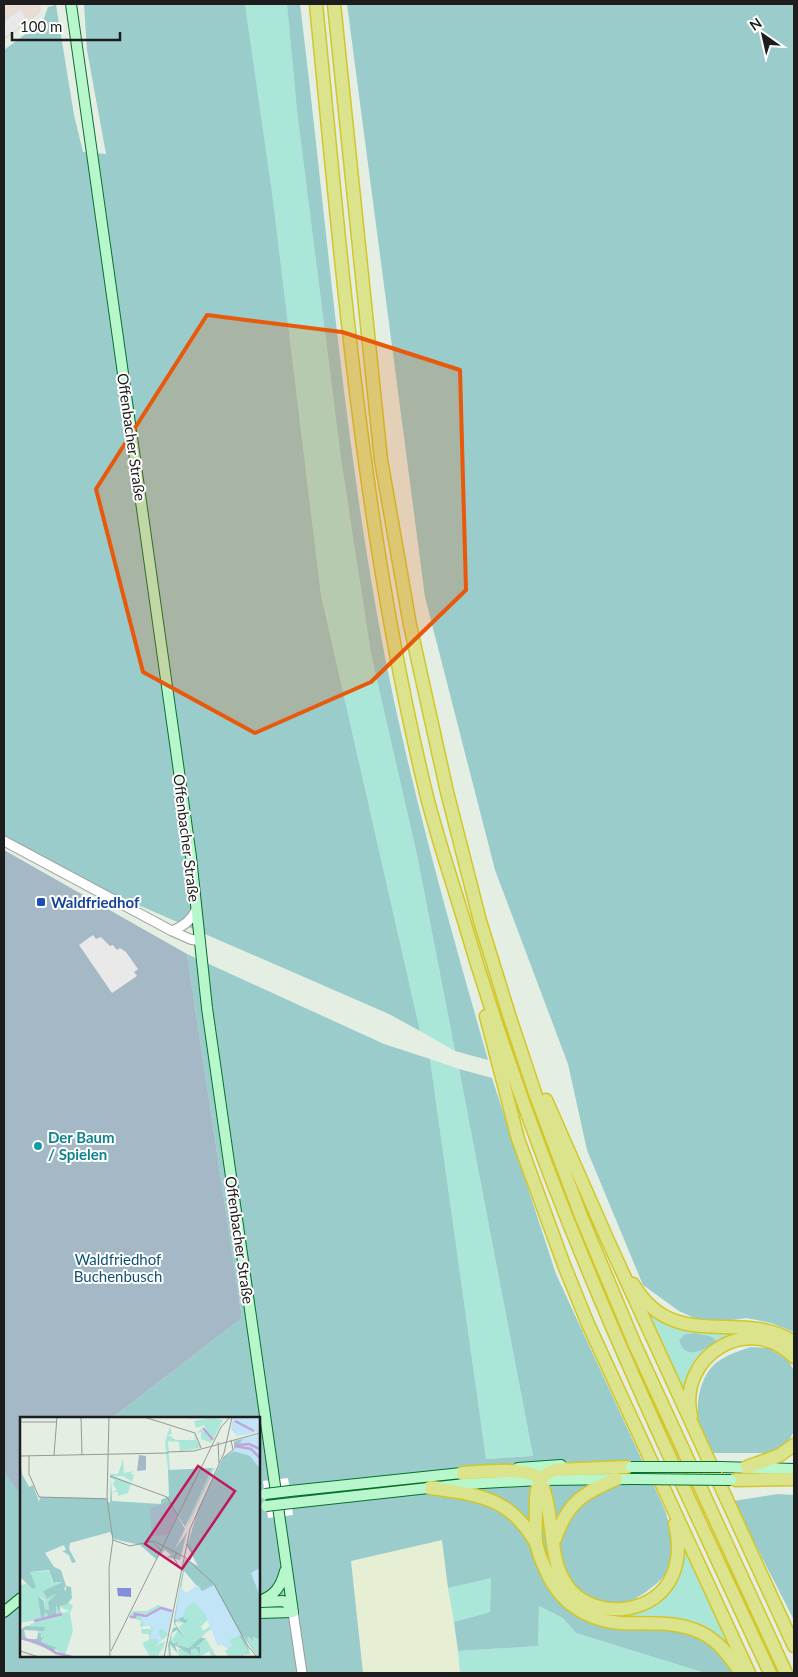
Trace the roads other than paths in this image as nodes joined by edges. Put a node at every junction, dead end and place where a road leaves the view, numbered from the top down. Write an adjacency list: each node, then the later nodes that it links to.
1 (70, 4): 5 (main road, Offenbacher Straße)
2 (316, 4): 8 (highway)
3 (334, 4): 9 (highway)
4 (4, 841): 6 (street)
5 (196, 910): 6 (street); 7 (main road, Offenbacher Straße)
6 (172, 931): 7 (street)
7 (200, 941): 29 (main road, Offenbacher Straße)
8 (484, 988): 25 (highway); 40 (highway)
9 (518, 1042): 10 (highway); 41 (highway)
10 (609, 1243): 11 (highway); 14 (highway)
11 (794, 1342)
12 (794, 1357): 14 (highway)
13 (794, 1444): 16 (highway)
14 (701, 1447): 36 (highway)
15 (629, 1467): 16 (main road, bridge); 18 (main road); 20 (highway)
16 (747, 1467): 17 (main road)
17 (794, 1469)
18 (463, 1472): 20 (highway); 24 (main road, bridge)
19 (616, 1479): 20 (main road); 21 (main road, bridge); 27 (highway)
20 (540, 1480): 23 (main road); 27 (highway); 28 (highway)
21 (733, 1480): 22 (highway)
22 (794, 1481)
23 (431, 1488): 26 (main road, bridge); 28 (highway)
24 (262, 1494)
25 (670, 1502): 27 (highway); 39 (highway)
26 (263, 1507)
27 (554, 1541)
28 (536, 1543): 38 (highway)
29 (286, 1568): 31 (main road); 34 (main road, Offenbacher Straße)
30 (20, 1599): 33 (main road)
31 (260, 1601)
32 (260, 1602): 34 (main road)
33 (4, 1612)
34 (292, 1612): 35 (main road); 37 (street, Offenbacher Straße)
35 (260, 1614)
36 (794, 1646)
37 (302, 1673)
38 (741, 1673)
39 (749, 1673)
40 (770, 1673)
41 (786, 1673)

